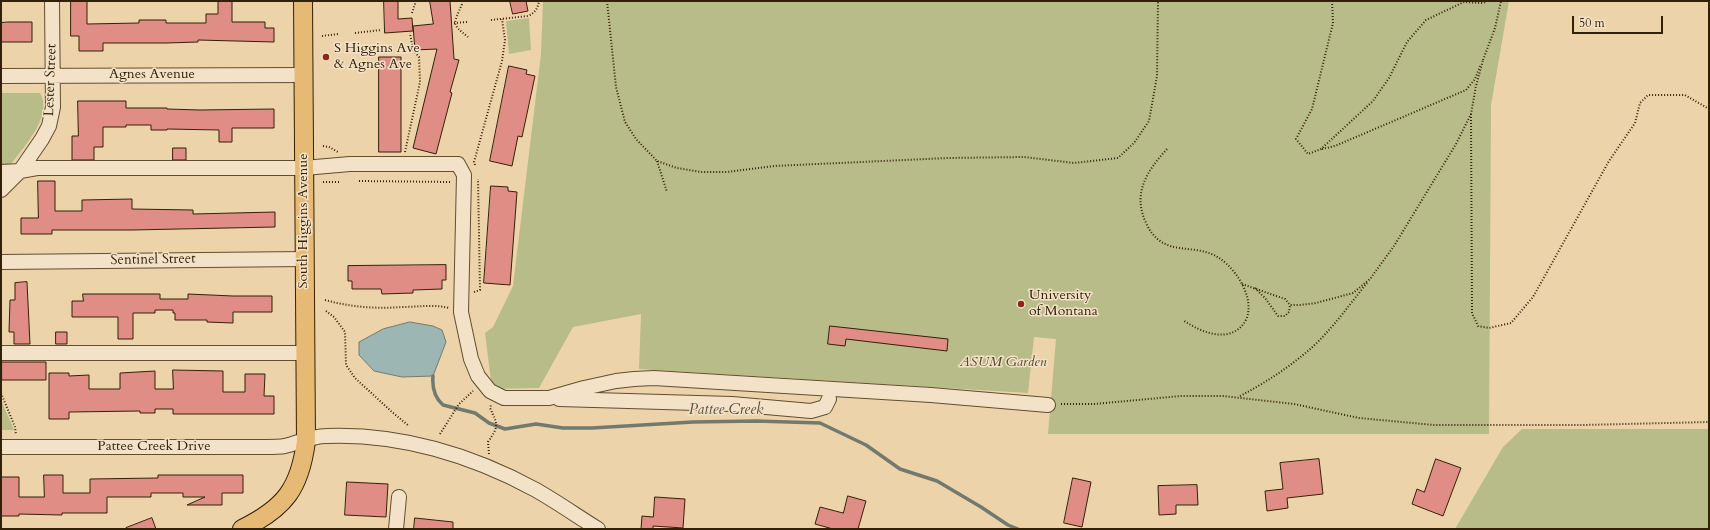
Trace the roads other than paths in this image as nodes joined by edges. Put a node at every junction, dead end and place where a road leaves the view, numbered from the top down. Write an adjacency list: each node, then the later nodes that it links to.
1 (52, 1): 5 (street, Lester Street)
2 (303, 1): 3 (main road, South Higgins Avenue)
3 (304, 75): 5 (street, Agnes Avenue); 6 (main road, South Higgins Avenue)
4 (1, 76): 5 (street, Agnes Avenue)
5 (53, 76): 7 (street, Lester Street)
6 (304, 168): 7 (street); 10 (main road, South Higgins Avenue); 14 (street)
7 (20, 171): 8 (street); 9 (street, Lester Street)
8 (1, 172)
9 (1, 190)
10 (305, 259): 11 (street, Sentinel Street); 13 (main road, South Higgins Avenue)
11 (1, 262)
12 (1, 353): 13 (street)
13 (305, 353): 17 (main road, South Higgins Avenue)
14 (549, 398): 15 (street); 16 (street)
15 (829, 399)
16 (1048, 405)
17 (306, 440): 18 (street, Pattee Creek Drive); 20 (main road, South Higgins Avenue); 22 (street, Pattee Creek Drive)
18 (1, 447)
19 (399, 497): 21 (street)
20 (242, 529)
21 (396, 529)
22 (598, 529)

